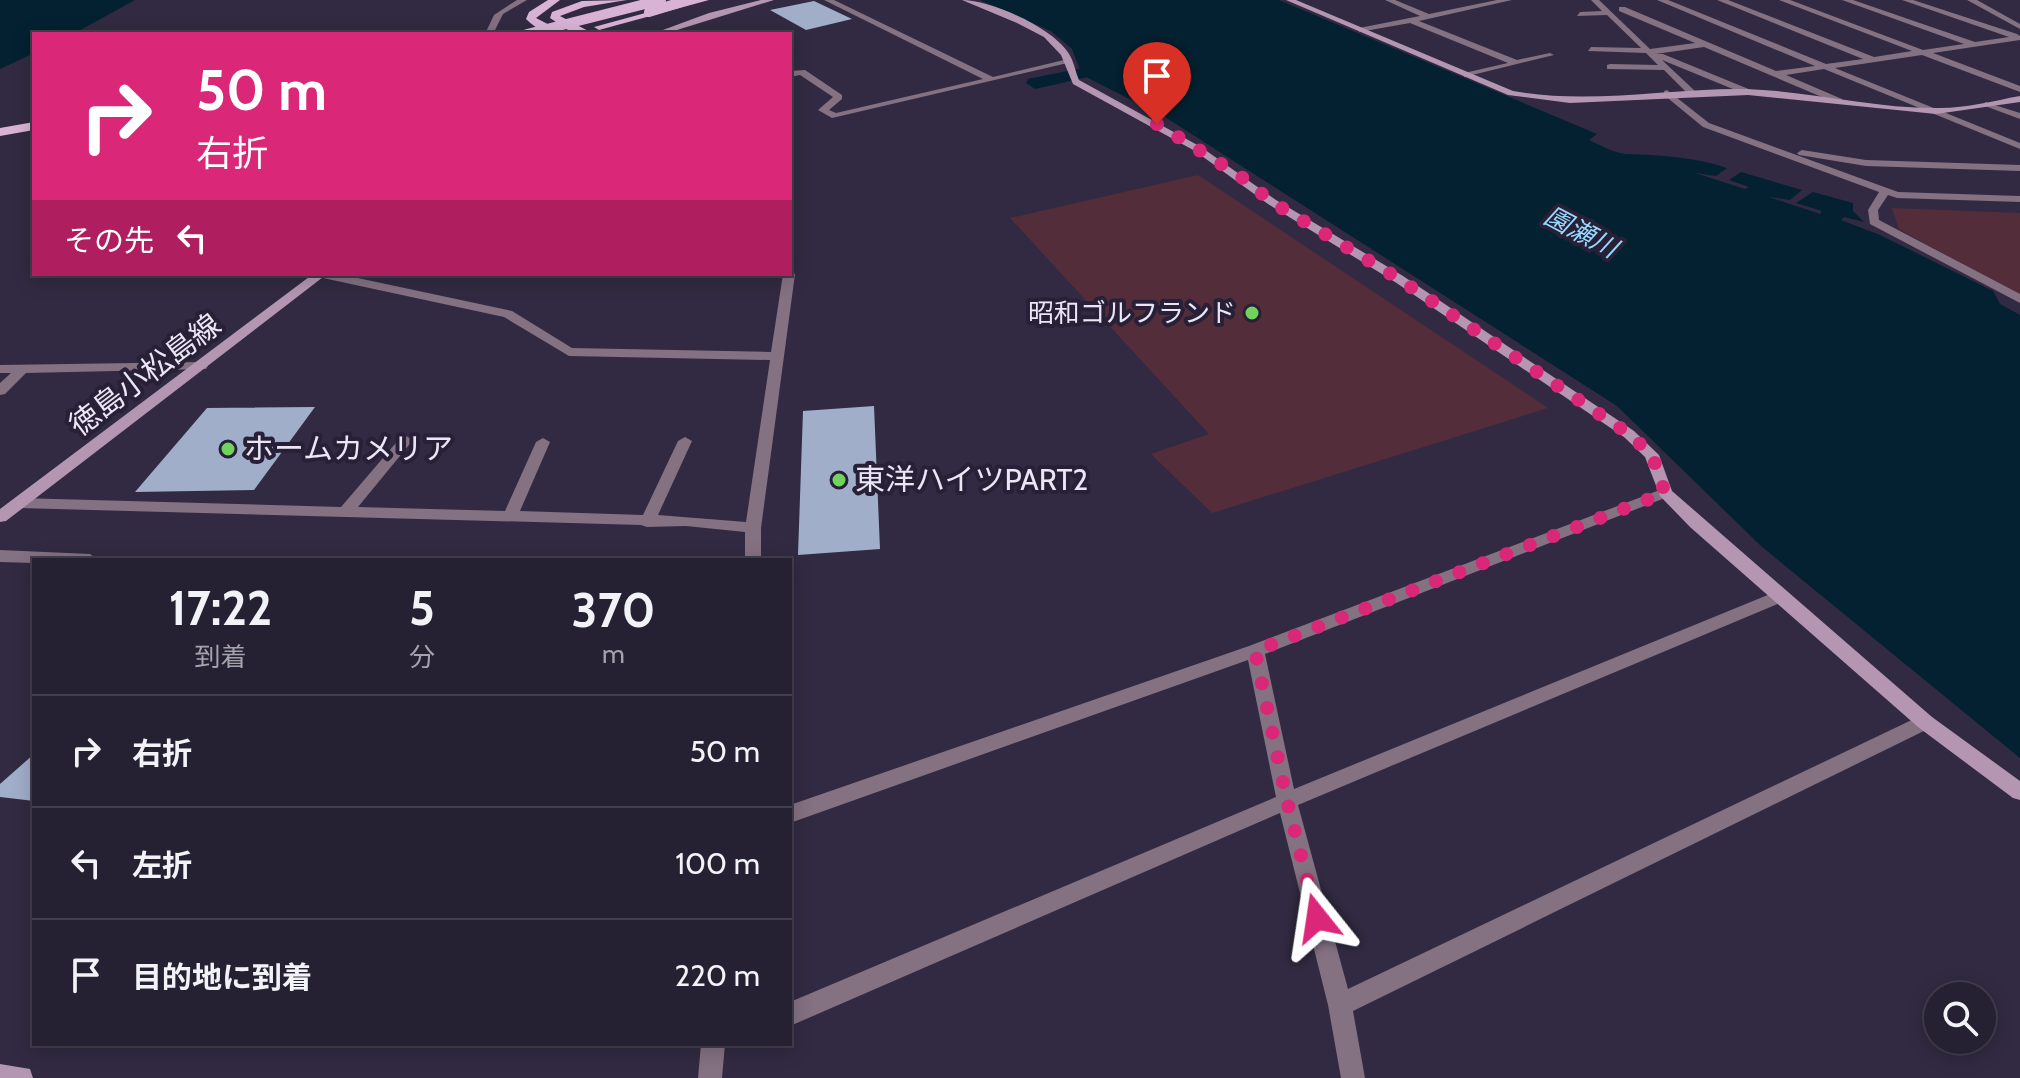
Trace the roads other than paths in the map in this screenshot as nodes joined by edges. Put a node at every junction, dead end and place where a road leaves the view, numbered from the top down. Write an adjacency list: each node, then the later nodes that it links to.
1 (523, 0): 33 (street)
2 (555, 0): 36 (main road)
3 (622, 0): 38 (main road)
4 (632, 0): 5 (main road); 34 (main road, bridge)
5 (661, 0): 35 (main road, bridge)
6 (688, 0): 30 (main road, bridge)
7 (704, 0): 30 (main road, bridge)
8 (770, 0): 39 (street)
9 (828, 0): 56 (street)
10 (966, 0): 52 (street)
11 (1290, 0): 32 (street)
12 (1389, 0): 28 (street)
13 (1463, 0): 23 (street)
14 (1508, 0): 23 (street)
15 (1595, 0): 26 (street)
16 (1685, 0): 22 (street)
17 (1721, 0): 47 (street)
18 (1783, 0): 45 (street)
19 (1846, 0): 42 (street)
20 (1907, 0): 40 (street)
21 (1971, 0): 31 (street)
22 (1661, 2): 50 (street)
23 (1479, 6): 28 (street)
24 (1637, 7): 25 (street)
25 (1622, 9): 26 (street); 41 (street)
26 (1607, 11): 27 (street); 44 (street)
27 (1580, 14)
28 (1429, 17): 29 (street)
29 (1410, 20): 32 (street); 48 (street)
30 (599, 27): 37 (main road)
31 (2020, 27)
32 (1362, 30): 55 (street)
33 (489, 32)
34 (520, 32)
35 (535, 32)
36 (557, 32)
37 (579, 32)
38 (584, 32)
39 (662, 32)
40 (2019, 38): 42 (street)
41 (1704, 44): 44 (street); 54 (street)
42 (1973, 45): 45 (street)
43 (1591, 49): 44 (street)
44 (1650, 52): 51 (street); 58 (street)
45 (1923, 52): 47 (street); 57 (street)
46 (1550, 55): 48 (street)
47 (1875, 60): 50 (street)
48 (1516, 63): 55 (street)
49 (1610, 67): 51 (street)
50 (1827, 67): 54 (street); 64 (street)
51 (1667, 68): 60 (street)
52 (1071, 72): 56 (street); 87 (street)
53 (792, 74): 56 (street)
54 (1776, 74): 62 (street)
55 (1467, 75): 59 (street)
56 (990, 79)
57 (2020, 89)
58 (1748, 92): 60 (street); 62 (street)
59 (1667, 93): 60 (street); 71 (street)
60 (1692, 93)
61 (2020, 99): 63 (street)
62 (1839, 101): 64 (street)
63 (1988, 104): 64 (street); 65 (street)
64 (1937, 111): 70 (street)
65 (2020, 116)
66 (32, 117): 67 (main road)
67 (0, 122)
68 (32, 126): 69 (main road)
69 (0, 132)
70 (2020, 146)
71 (1773, 150): 72 (street); 73 (street)
72 (2020, 168)
73 (1885, 191): 74 (street); 78 (street)
74 (2020, 199)
75 (319, 276): 80 (street, 徳島小松島線)
76 (331, 276): 79 (street)
77 (789, 276): 79 (street)
78 (2020, 299)
79 (777, 356): 93 (street)
80 (201, 366): 82 (street); 88 (street, 徳島小松島線)
81 (0, 369): 82 (street)
82 (21, 370): 83 (street)
83 (0, 391)
84 (406, 440): 89 (street)
85 (685, 441): 92 (street)
86 (543, 442): 91 (street)
87 (1665, 493): 97 (street); 98 (street)
88 (19, 503): 89 (street); 90 (street, 徳島小松島線)
89 (345, 512): 91 (street)
90 (0, 517)
91 (510, 517): 92 (street)
92 (647, 522): 93 (street)
93 (753, 528): 96 (street)
94 (0, 556): 95 (street)
95 (45, 558)
96 (753, 558)
97 (1781, 596): 99 (street); 101 (street)
98 (1255, 651): 101 (street); 102 (street)
99 (1925, 722): 100 (street); 103 (street)
100 (2020, 792)
101 (1287, 801): 103 (street); 104 (street)
102 (792, 813)
103 (1340, 1005): 109 (street)
104 (792, 1013)
105 (715, 1046): 108 (street)
106 (0, 1076): 107 (street)
107 (21, 1078)
108 (710, 1078)
109 (1353, 1078)

